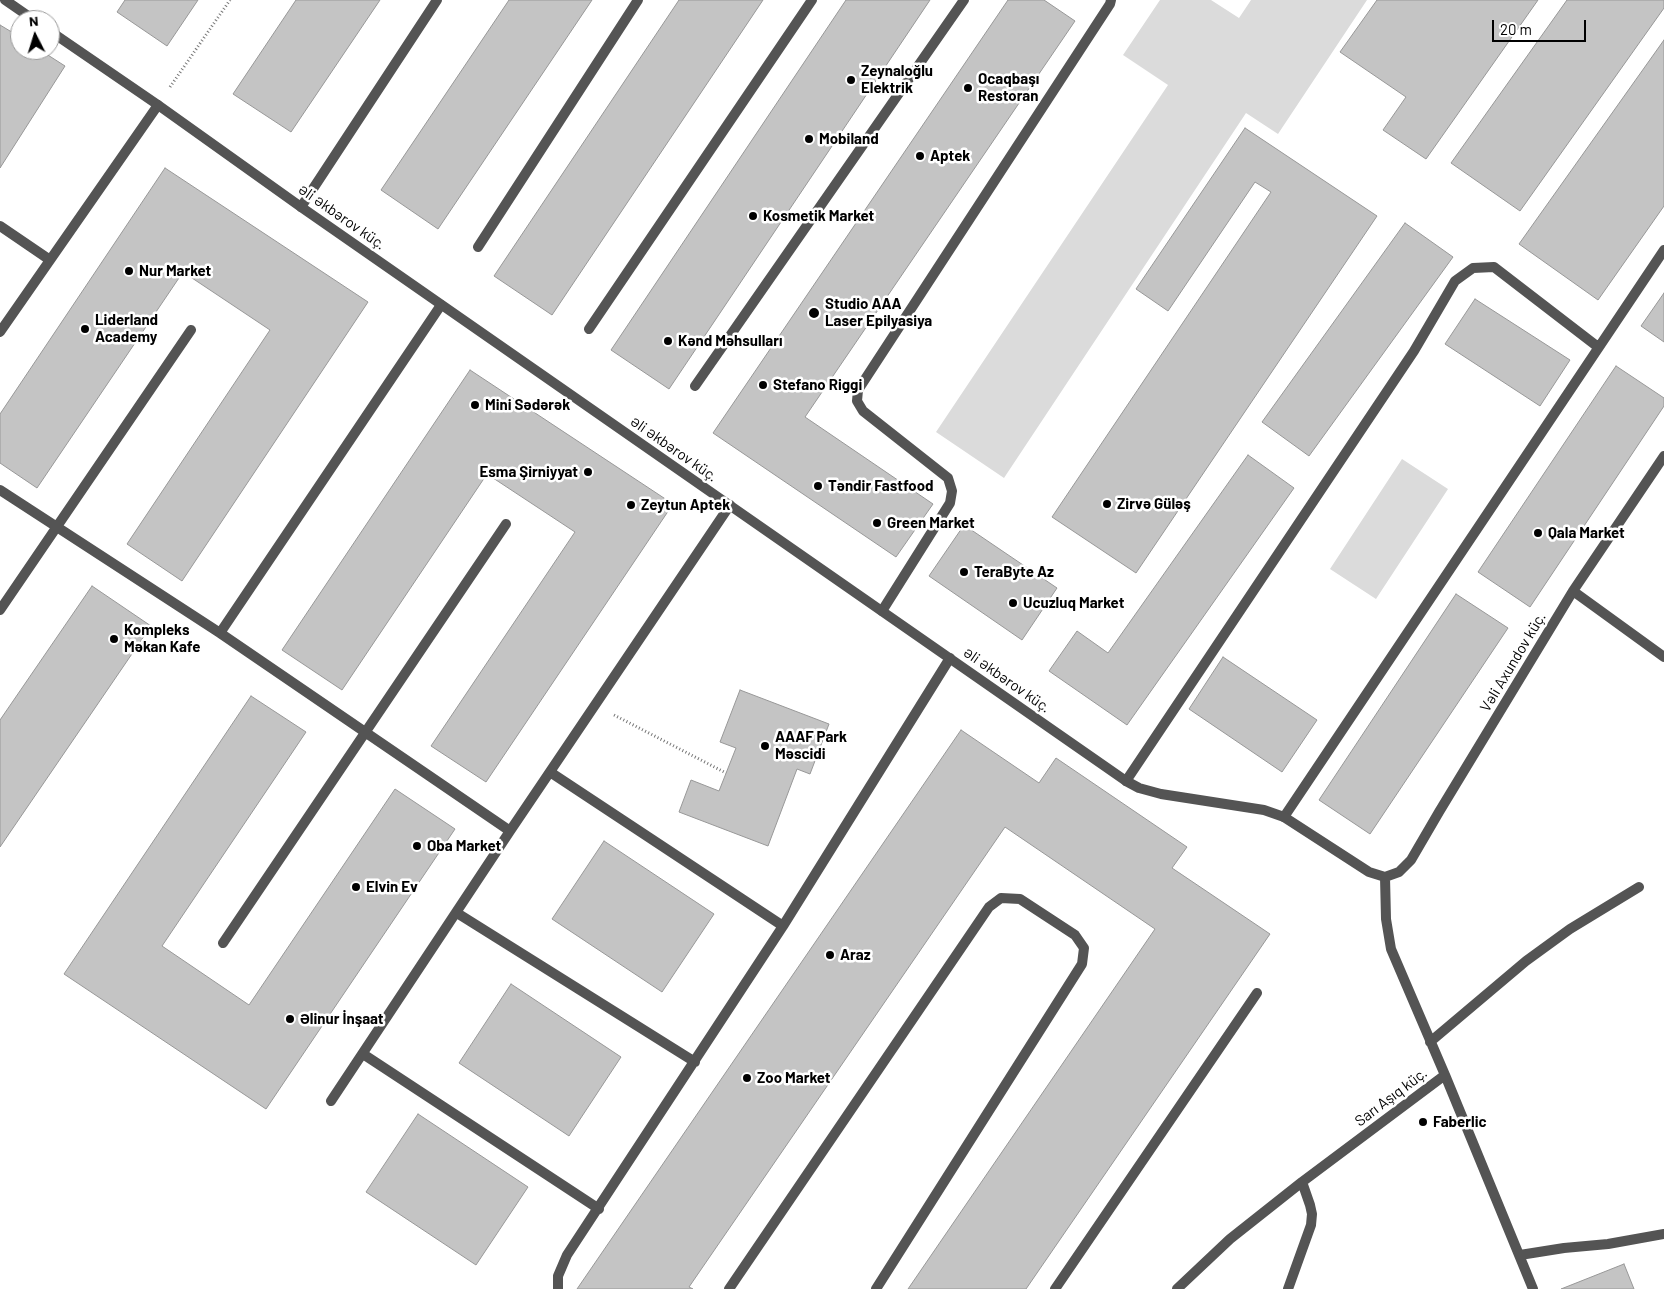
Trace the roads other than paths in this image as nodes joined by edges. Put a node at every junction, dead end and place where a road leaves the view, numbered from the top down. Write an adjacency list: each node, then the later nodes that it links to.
1 (5, 0): 7 (street)
2 (437, 0): 10 (street)
3 (638, 0): 12 (street)
4 (812, 0): 16 (street)
5 (964, 0): 20 (street)
6 (1111, 0): 28 (street)
7 (20, 10)
8 (60, 38): 9 (street, Əli Əkbərov küç.)
9 (158, 104): 10 (street, Əli Əkbərov küç.); 14 (street)
10 (301, 207): 15 (street, Əli Əkbərov küç.)
11 (0, 226): 14 (street)
12 (478, 247)
13 (1664, 250): 19 (street)
14 (50, 260): 18 (street)
15 (441, 305): 23 (street, Əli Əkbərov küç.); 29 (street)
16 (589, 329)
17 (191, 330): 25 (street)
18 (0, 332)
19 (1598, 348): 34 (street); 35 (street)
20 (695, 386)
21 (1664, 456): 26 (street, Vəli Axundov küç.)
22 (0, 490): 25 (street)
23 (730, 505): 28 (street, Əli Əkbərov küç.); 33 (street)
24 (506, 524): 32 (street)
25 (56, 528): 27 (street); 29 (street)
26 (1573, 591): 30 (street); 37 (street, Vəli Axundov küç.)
27 (0, 610)
28 (882, 611): 31 (street, Əli Əkbərov küç.)
29 (220, 633): 32 (street)
30 (1664, 657)
31 (950, 658): 34 (street, Əli Əkbərov küç.); 40 (street)
32 (364, 733): 36 (street); 41 (street)
33 (550, 772): 36 (street); 40 (street)
34 (1126, 780): 35 (street, Əli Əkbərov küç.)
35 (1284, 817): 37 (street, Əli Əkbərov küç.)
36 (510, 831): 39 (street)
37 (1385, 877): 43 (street)
38 (1639, 887): 43 (street)
39 (457, 912): 44 (street); 45 (street)
40 (783, 926): 45 (street)
41 (222, 944)
42 (1257, 993): 55 (street)
43 (1430, 1042): 46 (street)
44 (363, 1054): 47 (street); 49 (street)
45 (695, 1062): 49 (street)
46 (1445, 1075): 48 (street, Sarı Aşıq küç.); 51 (street, Sarı Aşıq küç.)
47 (331, 1101)
48 (1302, 1182): 56 (street, Sarı Aşıq küç.); 57 (street)
49 (599, 1208): 52 (street)
50 (1664, 1234): 51 (street)
51 (1520, 1255): 58 (street, Sarı Aşıq küç.)
52 (558, 1289)
53 (729, 1289): 54 (street)
54 (876, 1289)
55 (1056, 1289)
56 (1176, 1289)
57 (1288, 1289)
58 (1533, 1289)

